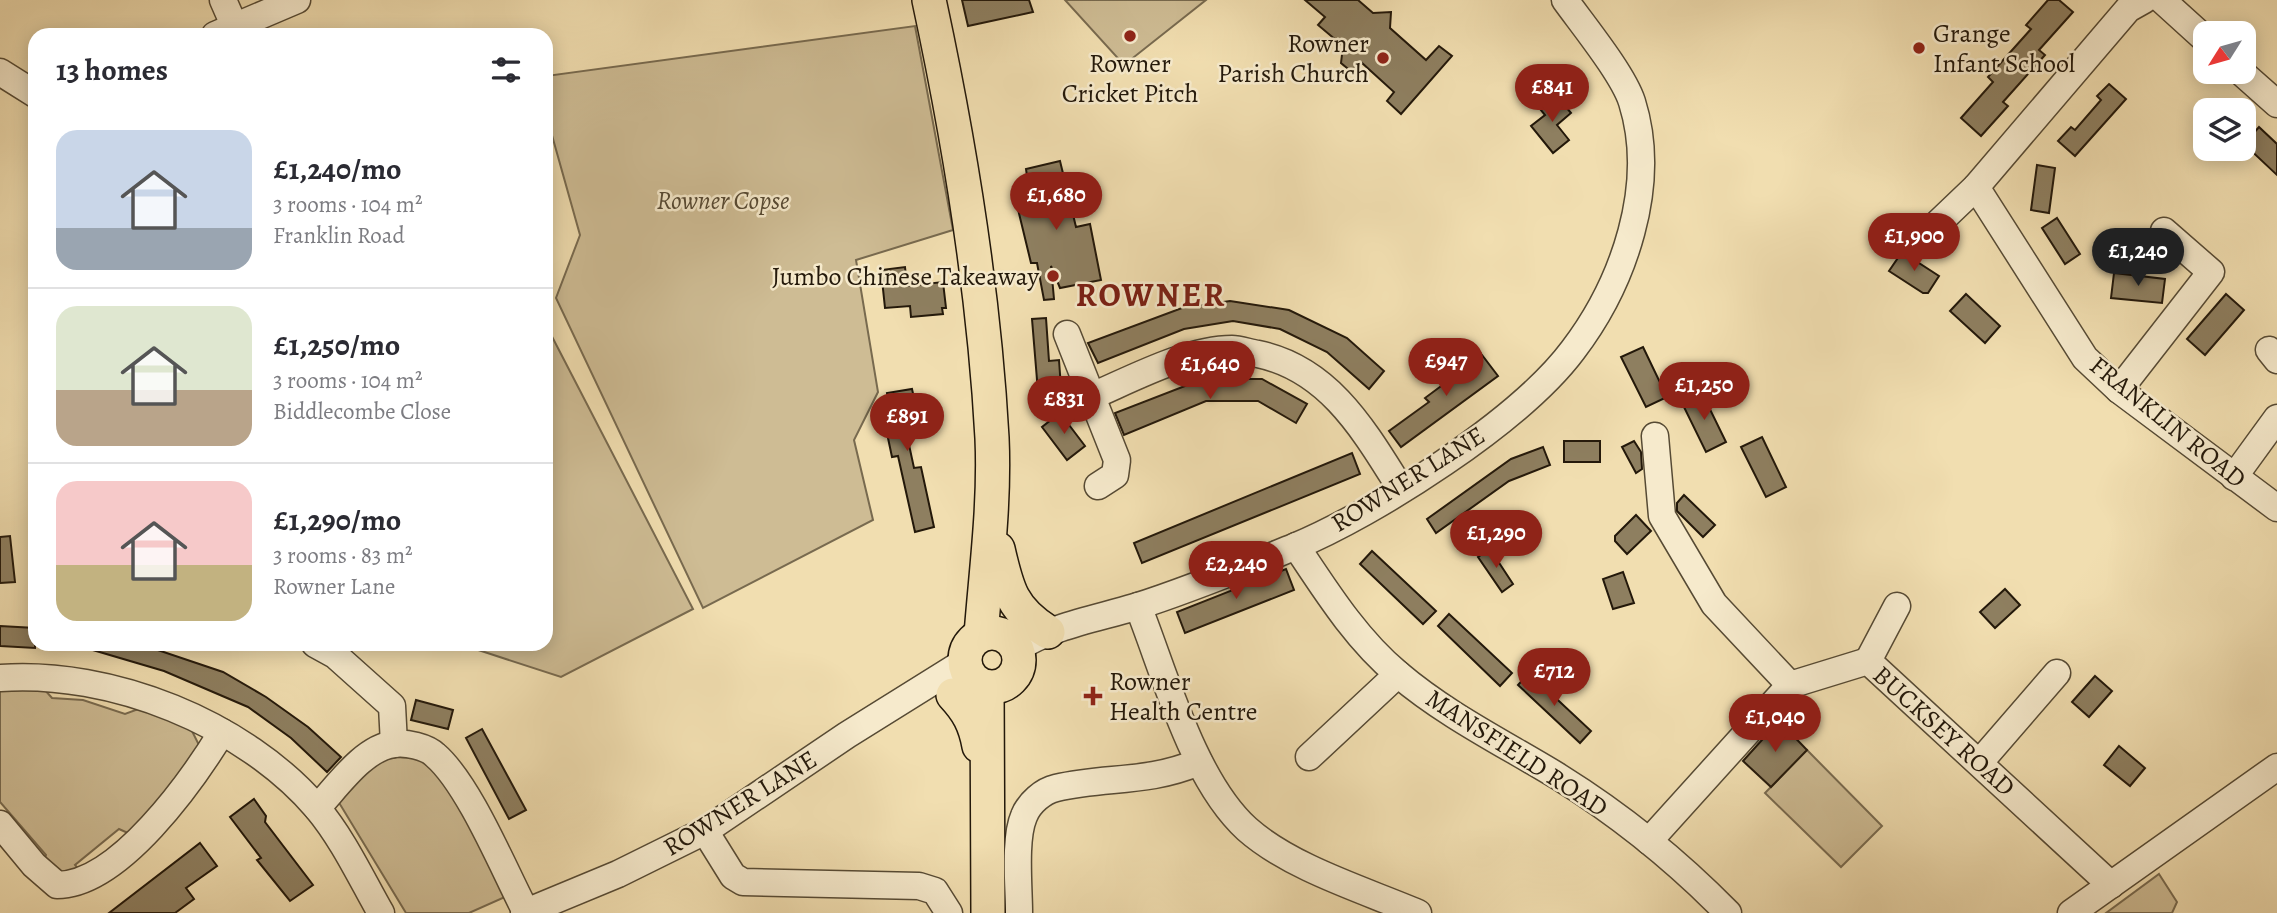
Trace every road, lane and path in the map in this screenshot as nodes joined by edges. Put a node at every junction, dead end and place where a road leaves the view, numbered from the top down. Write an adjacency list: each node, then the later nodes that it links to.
1 (223, 0): 7 (street)
2 (297, 0): 8 (street)
3 (929, 0): 25 (main road)
4 (1565, 0): 24 (street, ROWNER LANE)
5 (2162, 0): 9 (street)
6 (2130, 3): 14 (street)
7 (224, 28)
8 (229, 28)
9 (2193, 28)
10 (0, 72): 12 (street)
11 (2254, 84): 13 (street)
12 (28, 90)
13 (2277, 104)
14 (1976, 187): 15 (street); 18 (street, FRANKLIN ROAD)
15 (1932, 229)
16 (2164, 232): 18 (street)
17 (1067, 334): 19 (street)
18 (2119, 390): 22 (street, FRANKLIN ROAD)
19 (1090, 397): 23 (street); 24 (street)
20 (2277, 418): 22 (street)
21 (1655, 436): 38 (street)
22 (2234, 477): 26 (street, FRANKLIN ROAD)
23 (1098, 486)
24 (1401, 489): 27 (street, ROWNER LANE)
25 (992, 500): 28 (main road); 34 (main road)
26 (2277, 508)
27 (1296, 546): 29 (street, ROWNER LANE); 36 (street, MANSFIELD ROAD)
28 (998, 549): 31 (main road); 34 (main road)
29 (1138, 606): 31 (street, ROWNER LANE); 43 (street)
30 (1897, 606): 33 (street)
31 (1048, 632): 34 (street, ROWNER LANE)
32 (328, 651): 41 (street)
33 (1868, 661): 38 (street, BUCKSEY ROAD); 44 (street, BUCKSEY ROAD)
34 (987, 665): 39 (street, ROWNER LANE); 39 (street, ROWNER LANE); 49 (main road); 49 (main road)
35 (2057, 673): 44 (street)
36 (1398, 674): 42 (street); 50 (street, MANSFIELD ROAD)
37 (0, 678): 40 (street)
38 (1790, 685): 50 (street)
39 (875, 719): 48 (street, ROWNER LANE)
40 (222, 732): 46 (street); 47 (street)
41 (394, 744): 46 (street); 54 (street)
42 (1309, 757)
43 (1199, 762): 57 (street); 58 (street)
44 (1980, 762): 51 (street, BUCKSEY ROAD)
45 (2277, 767): 51 (street)
46 (317, 808): 53 (street)
47 (0, 824)
48 (705, 831): 54 (street, ROWNER LANE); 55 (street)
49 (989, 832): 56 (main road)
50 (1649, 841): 52 (street, MANSFIELD ROAD)
51 (2111, 885): 59 (street)
52 (1712, 908)
53 (381, 913)
54 (525, 913)
55 (949, 913)
56 (988, 913)
57 (1019, 913)
58 (1418, 913)
59 (2071, 913)

